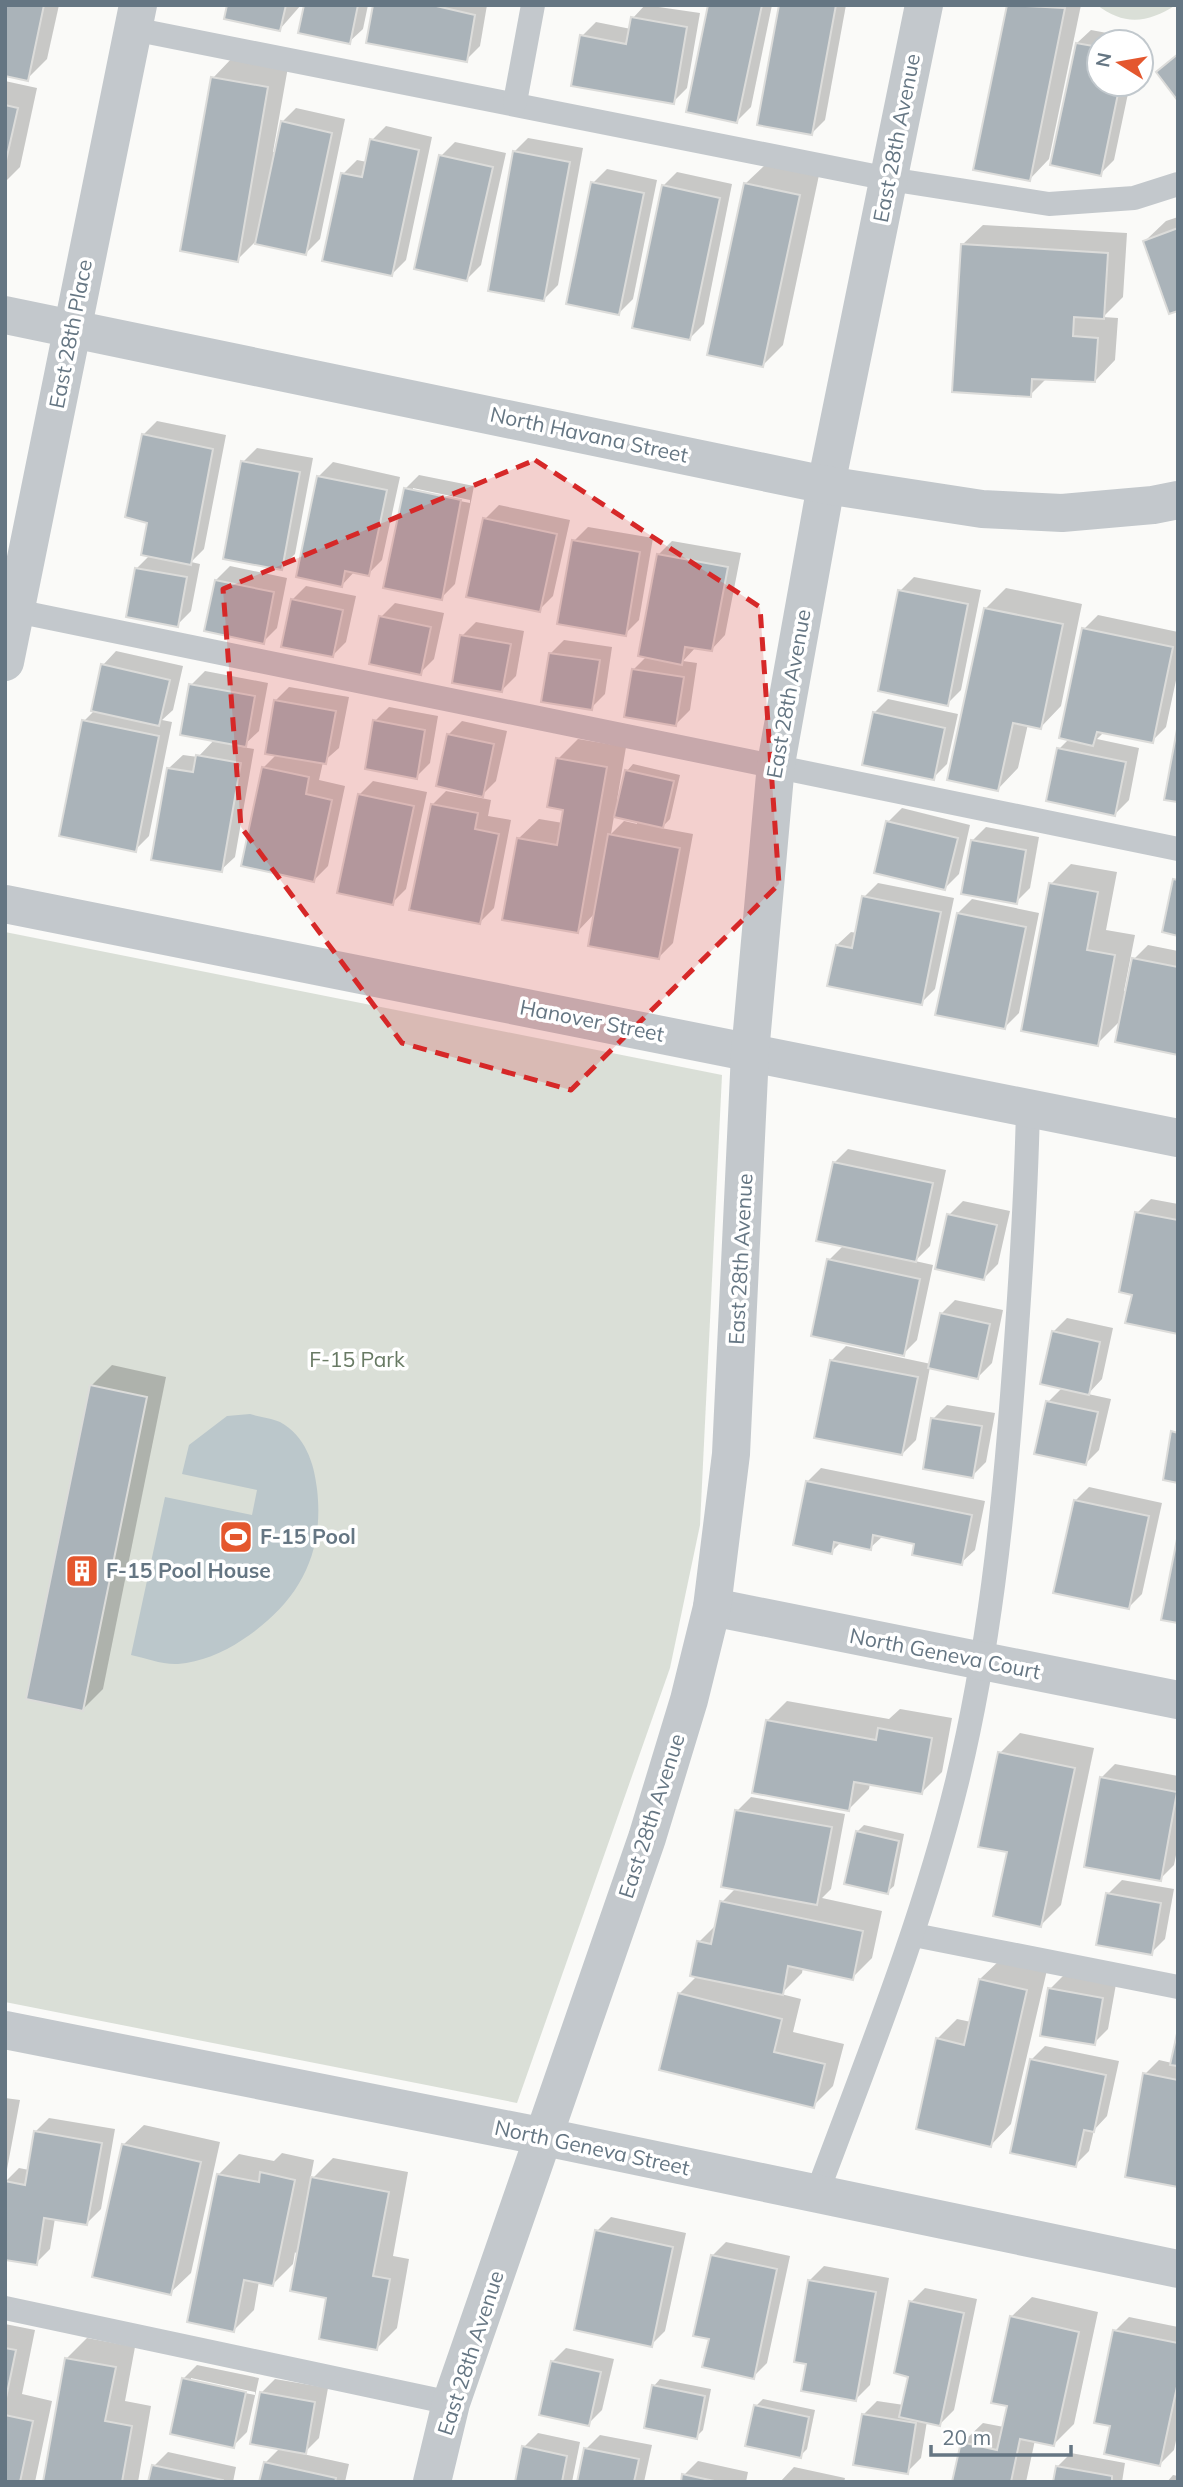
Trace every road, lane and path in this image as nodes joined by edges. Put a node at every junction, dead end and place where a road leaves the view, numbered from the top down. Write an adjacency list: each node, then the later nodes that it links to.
1 (533, 5): 4 (lane)
2 (924, 5): 5 (street, East 28th Avenue)
3 (136, 17): 4 (lane); 8 (street, East 28th Place)
4 (515, 102): 5 (lane)
5 (889, 178): 6 (lane); 9 (street, East 28th Avenue)
6 (1178, 184)
7 (5, 315): 8 (street, North Havana Street)
8 (72, 328): 9 (street, North Havana Street); 11 (street, East 28th Place)
9 (826, 485): 10 (street, North Havana Street); 13 (street, East 28th Avenue)
10 (1178, 500)
11 (16, 611): 12 (street, East 28th Place); 13 (lane)
12 (5, 662)
13 (776, 764): 14 (lane); 16 (street, East 28th Avenue)
14 (1178, 849)
15 (5, 904): 16 (street, Hanover Street)
16 (750, 1053): 17 (street, Hanover Street); 19 (street, East 28th Avenue)
17 (1028, 1108): 18 (street, Hanover Street); 20 (lane)
18 (1178, 1138)
19 (712, 1607): 20 (street, North Geneva Court); 25 (street, East 28th Avenue)
20 (984, 1662): 21 (street, North Geneva Court); 22 (lane)
21 (1178, 1700)
22 (914, 1935): 23 (lane); 26 (lane)
23 (1178, 1987)
24 (5, 2030): 25 (street, North Geneva Street)
25 (545, 2137): 26 (street, North Geneva Street); 29 (street, East 28th Avenue)
26 (816, 2196): 27 (street, North Geneva Street)
27 (1178, 2269)
28 (5, 2308): 29 (lane)
29 (451, 2403): 30 (street, East 28th Avenue)
30 (432, 2482)

